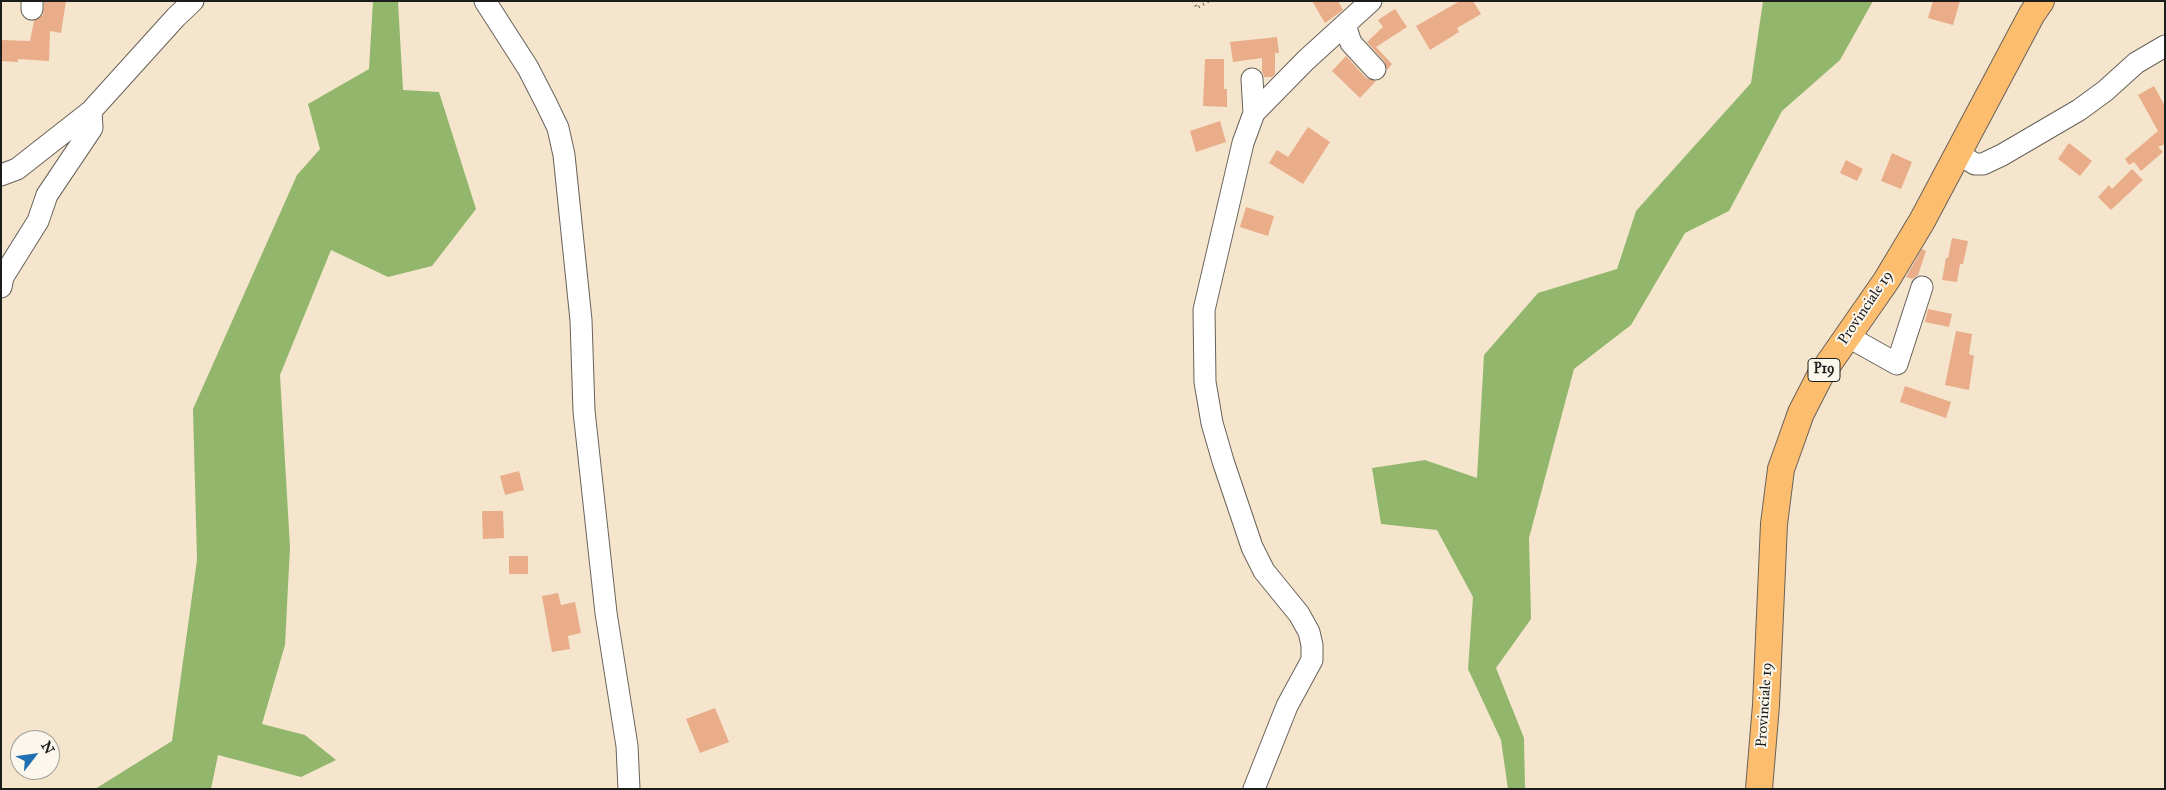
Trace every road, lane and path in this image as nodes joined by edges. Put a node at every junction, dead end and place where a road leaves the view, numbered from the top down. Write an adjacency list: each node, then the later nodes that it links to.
1 (193, 1): 11 (street)
2 (485, 1): 18 (street)
3 (1193, 1): 4 (path)
4 (1209, 1)
5 (1372, 1): 7 (street)
6 (2041, 1): 13 (main road, Provinciale 19 / P19)
7 (1344, 25): 9 (street); 12 (street)
8 (2165, 46): 13 (street)
9 (1375, 69)
10 (1252, 79): 12 (street)
11 (90, 111): 14 (street); 15 (street)
12 (1254, 113): 19 (street)
13 (1958, 154): 17 (main road, Provinciale 19 / P19)
14 (1, 174)
15 (1, 287)
16 (1922, 287): 17 (street)
17 (1847, 336): 20 (main road, Provinciale 19 / P19)
18 (629, 789)
19 (1254, 789)
20 (1759, 789)

